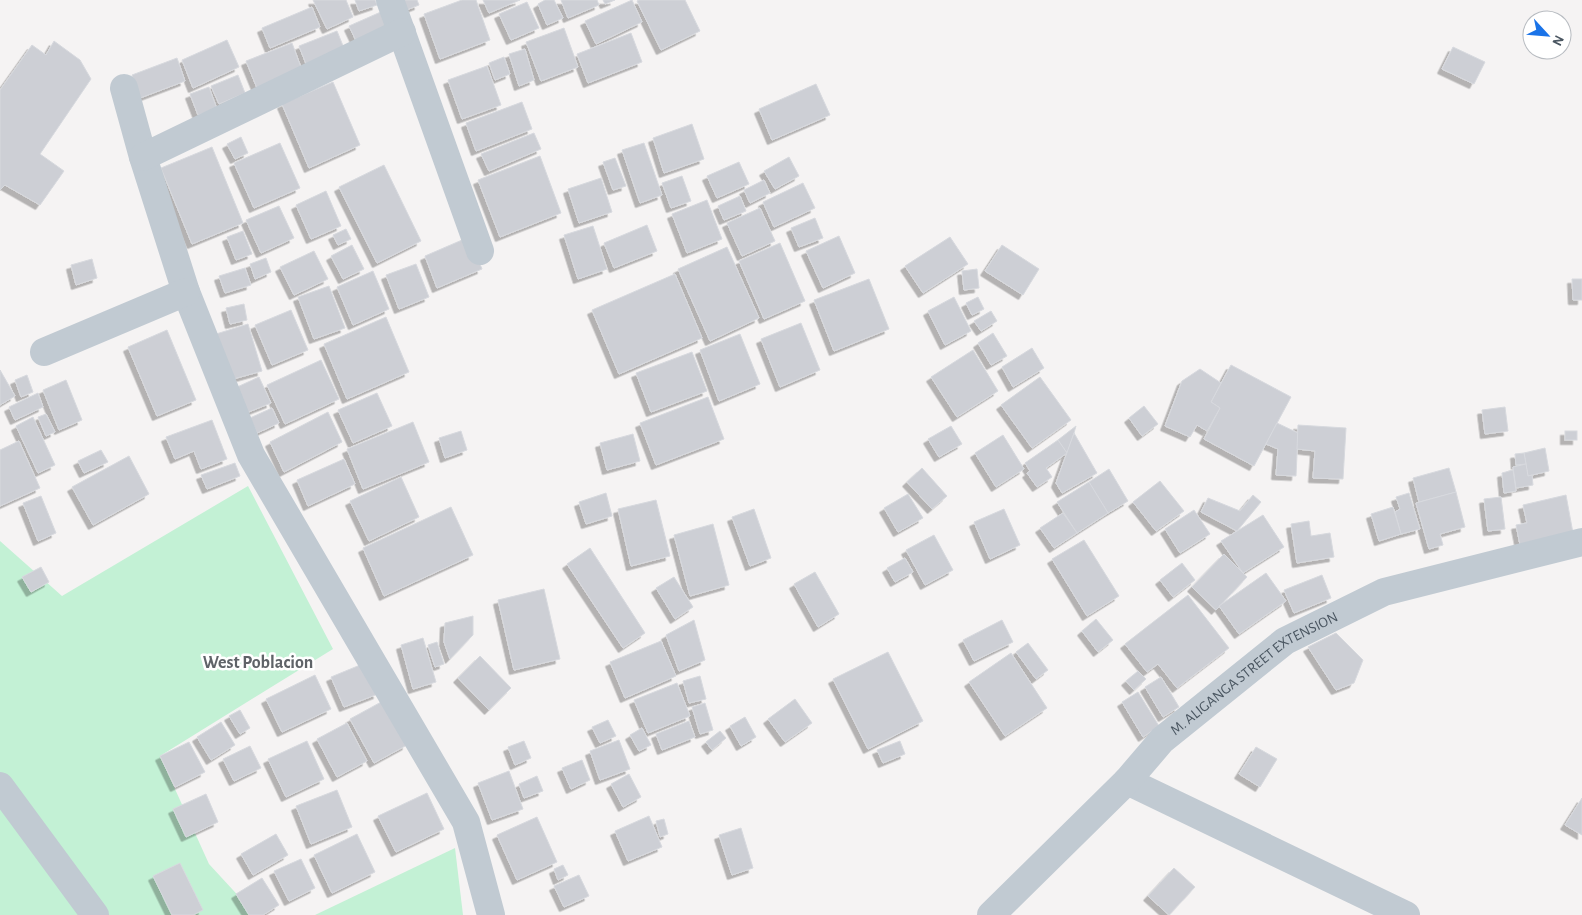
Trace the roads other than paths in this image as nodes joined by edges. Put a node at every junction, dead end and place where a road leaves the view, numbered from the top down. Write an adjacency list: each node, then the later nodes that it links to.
1 (390, 0): 2 (street)
2 (402, 32): 4 (street); 5 (street)
3 (124, 88): 4 (street)
4 (142, 157): 6 (street)
5 (480, 251)
6 (186, 292): 7 (street); 12 (street)
7 (44, 352)
8 (1582, 542): 9 (street, M. ALIGANGA STREET EXTENSION)
9 (1126, 781): 13 (street, M. ALIGANGA STREET EXTENSION); 14 (street)
10 (0, 786): 11 (street)
11 (95, 915)
12 (491, 915)
13 (992, 915)
14 (1406, 915)

